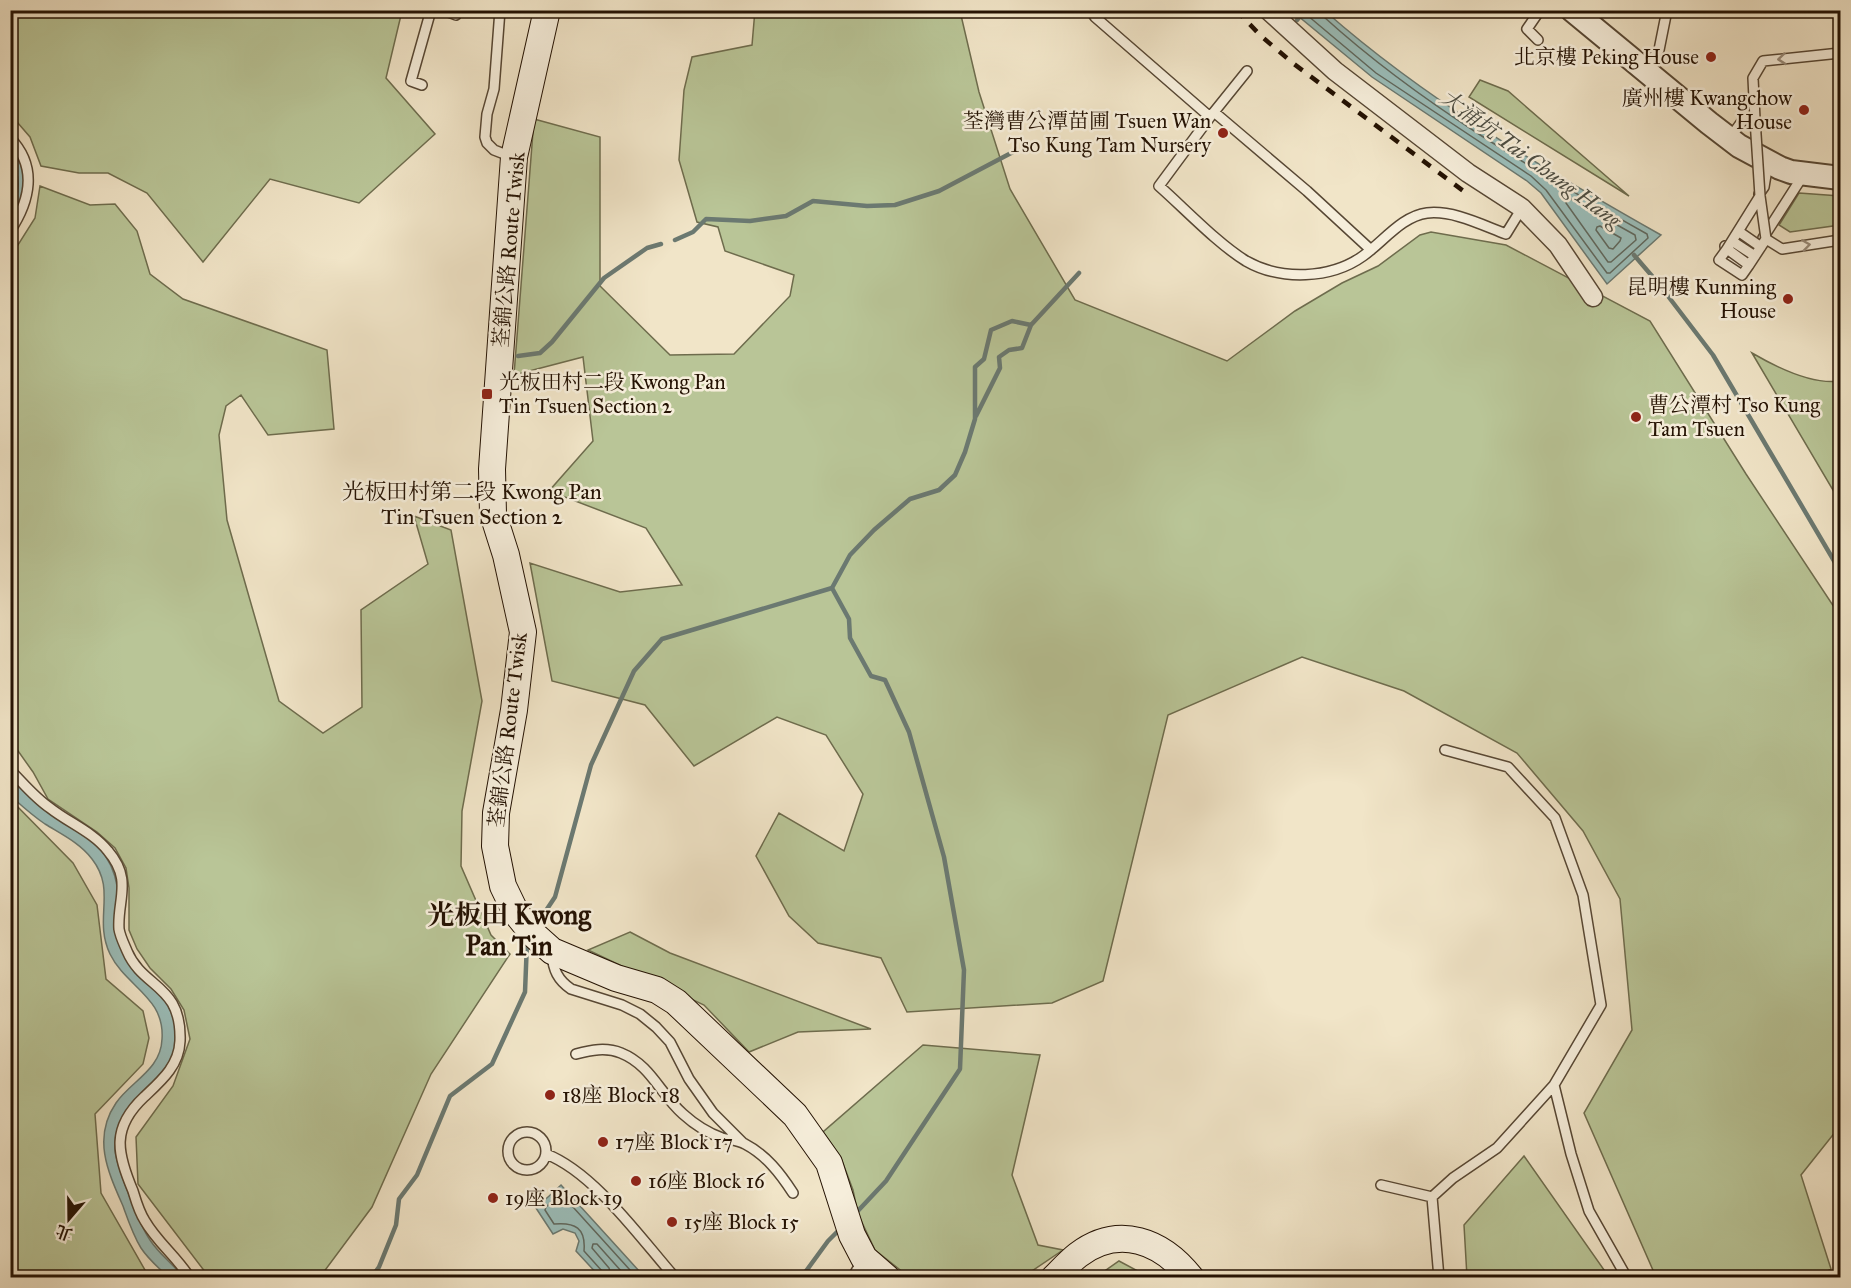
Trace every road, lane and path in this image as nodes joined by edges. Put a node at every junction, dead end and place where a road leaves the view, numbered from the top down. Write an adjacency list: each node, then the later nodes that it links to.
1 (431, 10): 15 (lane)
2 (443, 10): 10 (lane)
3 (500, 10): 20 (lane)
4 (547, 10): 20 (main road, 荃錦公路 Route Twisk)
5 (1090, 10): 16 (lane)
6 (1268, 10): 25 (street)
7 (1540, 10): 11 (lane)
8 (1572, 10): 13 (street)
9 (1667, 10): 13 (lane)
10 (456, 15)
11 (1538, 40)
12 (1840, 53): 24 (lane, one-way to 24, bridge)
13 (1643, 70): 19 (street)
14 (1247, 71): 16 (lane)
15 (422, 85)
16 (1212, 115): 31 (lane); 31 (lane)
17 (1743, 120): 19 (lane)
18 (10, 138): 26 (lane)
19 (1730, 139): 21 (street)
20 (514, 158): 36 (main road, 荃錦公路 Route Twisk)
21 (1768, 163): 22 (street); 22 (lane)
22 (1804, 174): 23 (street)
23 (1840, 178)
24 (1761, 196): 27 (lane, bridge); 29 (lane, bridge)
25 (1522, 208): 31 (lane); 33 (street)
26 (10, 231)
27 (1738, 231): 29 (lane, bridge); 30 (lane, bridge)
28 (1840, 240): 29 (lane, one-way to 28, bridge)
29 (1764, 243): 32 (lane, bridge)
30 (1729, 245): 32 (lane, bridge); 32 (lane, bridge)
31 (1371, 250)
32 (1755, 256)
33 (1593, 297)
34 (1445, 750): 38 (lane)
35 (10, 770): 45 (lane)
36 (543, 943): 39 (lane); 44 (main road, 荃錦公路 Route Twisk)
37 (576, 1054): 39 (lane)
38 (1554, 1085): 43 (lane); 51 (lane)
39 (743, 1143): 42 (lane)
40 (546, 1154): 40 (lane); 46 (lane)
41 (1381, 1185): 43 (lane)
42 (793, 1192)
43 (1432, 1197): 50 (lane)
44 (858, 1268): 47 (main road, 荃錦公路 Route Twisk)
45 (190, 1278)
46 (672, 1278)
47 (887, 1278)
48 (1054, 1278): 49 (main road)
49 (1191, 1278)
50 (1439, 1278)
51 (1627, 1278)

